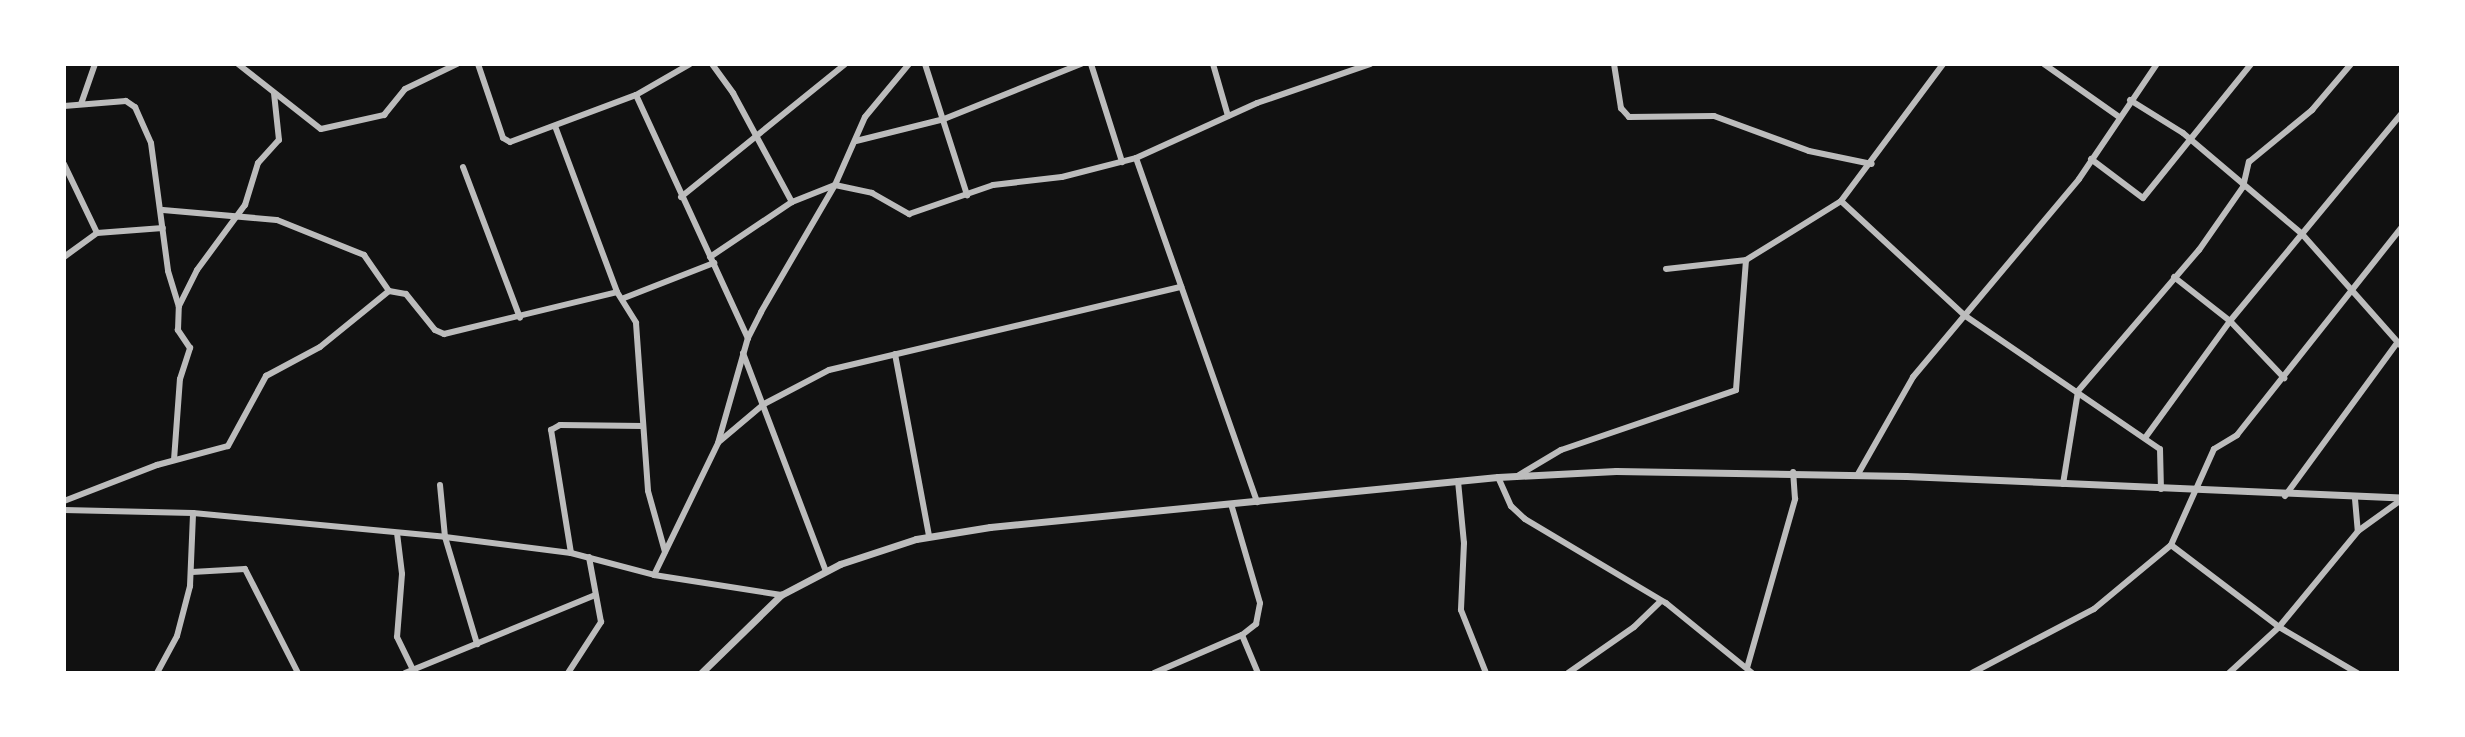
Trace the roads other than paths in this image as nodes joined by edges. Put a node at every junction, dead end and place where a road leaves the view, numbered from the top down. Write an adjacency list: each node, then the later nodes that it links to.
1 (95, 64): 23 (street)
2 (238, 64): 20 (street)
3 (457, 64): 20 (street)
4 (478, 64): 29 (street)
5 (690, 64): 21 (street)
6 (712, 64): 31 (street)
7 (845, 64): 31 (street)
8 (909, 64): 32 (street)
9 (925, 64): 28 (street)
10 (1081, 64): 28 (street)
11 (1091, 64): 35 (street)
12 (1213, 64): 26 (street)
13 (1370, 64): 26 (street)
14 (1614, 64): 37 (street)
15 (1943, 64): 37 (street)
16 (2044, 64): 27 (street)
17 (2157, 64): 22 (street)
18 (2251, 64): 30 (street)
19 (2351, 64): 40 (street)
20 (274, 93): 46 (street)
21 (636, 95): 29 (street); 42 (street)
22 (2130, 100): 27 (street); 30 (street)
23 (81, 104): 24 (street); 45 (street)
24 (64, 106)
25 (2401, 114): 50 (street)
26 (1228, 116): 33 (street)
27 (2119, 117): 34 (street)
28 (944, 119): 32 (street); 41 (street)
29 (555, 126): 59 (street)
30 (2189, 138): 34 (street); 40 (street)
31 (757, 140): 42 (street); 44 (street)
32 (856, 141): 39 (street)
33 (1136, 158): 35 (street); 56 (street)
34 (2091, 159): 62 (street)
35 (1122, 162): 41 (street)
36 (64, 164): 49 (street)
37 (1872, 164): 43 (street)
38 (463, 167): 63 (street)
39 (835, 185): 41 (street); 44 (street); 65 (street)
40 (2243, 187): 50 (street); 55 (street)
41 (967, 195)
42 (681, 197): 52 (street)
43 (1841, 201): 53 (street); 62 (street)
44 (792, 202): 52 (street)
45 (163, 210): 46 (street); 47 (street)
46 (238, 214): 58 (street); 61 (street)
47 (163, 228): 49 (street); 61 (street)
48 (2401, 228): 57 (street)
49 (97, 233): 51 (street)
50 (2302, 234): 57 (street); 64 (street)
51 (64, 257)
52 (712, 260): 60 (street); 65 (street)
53 (1746, 260): 54 (street); 78 (street)
54 (1666, 269)
55 (2174, 277): 64 (street); 70 (street)
56 (1181, 287): 68 (street); 90 (street)
57 (2352, 290): 66 (street); 69 (street)
58 (389, 291): 63 (street); 75 (street)
59 (617, 292): 60 (street); 63 (street)
60 (624, 298): 72 (street)
61 (179, 306): 75 (street)
62 (1964, 315): 70 (street); 77 (street)
63 (520, 318)
64 (2230, 321): 69 (street); 73 (street)
65 (748, 338): 67 (street)
66 (2399, 345): 86 (street)
67 (743, 353): 71 (street); 74 (street)
68 (895, 354): 71 (street); 97 (street)
69 (2284, 378): 84 (street)
70 (2078, 391): 73 (street); 81 (street)
71 (764, 404): 74 (street); 104 (street)
72 (643, 426): 100 (street); 101 (street)
73 (2145, 438): 83 (street)
74 (718, 443): 100 (street)
75 (174, 460): 85 (street)
76 (1793, 472): 77 (street); 78 (street); 113 (street)
77 (1858, 474): 81 (street)
78 (1518, 476): 79 (street)
79 (1498, 477): 80 (street); 108 (street)
80 (1458, 481): 90 (street); 120 (street)
81 (2063, 484): 83 (street)
82 (440, 485): 98 (street)
83 (2161, 489): 84 (street)
84 (2195, 491): 86 (street); 99 (street)
85 (95, 493): 89 (street); 93 (street)
86 (2285, 496): 87 (street)
87 (2355, 499): 88 (street); 95 (street)
88 (2400, 500): 95 (street)
89 (64, 501)
90 (1257, 502): 91 (street)
91 (1231, 504): 97 (street); 110 (street)
92 (64, 510): 93 (street)
93 (98, 511): 94 (street)
94 (193, 513): 96 (street); 103 (street)
95 (2358, 531): 109 (street)
96 (397, 533): 98 (street); 112 (street)
97 (929, 536): 104 (street)
98 (445, 537): 101 (street); 111 (street)
99 (2171, 545): 109 (street); 122 (street)
100 (665, 552): 105 (street)
101 (571, 553): 102 (street)
102 (589, 557): 105 (street); 107 (street)
103 (192, 572): 114 (street); 115 (street)
104 (826, 572): 106 (street)
105 (654, 575): 106 (street)
106 (781, 595): 117 (street)
107 (593, 596): 111 (street); 116 (street)
108 (1660, 602): 113 (street); 121 (street)
109 (2279, 627): 123 (street); 124 (street)
110 (1242, 635): 118 (street); 119 (street)
111 (477, 644): 112 (street)
112 (409, 671)
113 (1750, 671)
114 (157, 673)
115 (298, 673)
116 (568, 673)
117 (701, 673)
118 (1154, 673)
119 (1258, 673)
120 (1486, 673)
121 (1568, 673)
122 (1972, 673)
123 (2229, 673)
124 (2357, 673)

